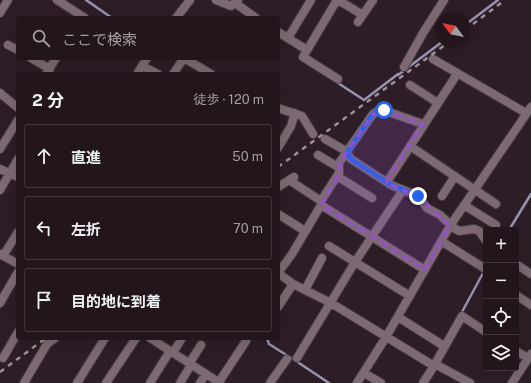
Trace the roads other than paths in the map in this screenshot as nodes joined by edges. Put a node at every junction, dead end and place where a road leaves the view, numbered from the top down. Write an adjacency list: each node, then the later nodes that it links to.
1 (8, 0): 10 (street)
2 (57, 0): 11 (street)
3 (190, 0): 12 (street)
4 (216, 0): 9 (street)
5 (338, 0): 6 (street); 18 (street)
6 (373, 0)
7 (444, 0): 26 (street)
8 (307, 1): 15 (street)
9 (236, 2): 13 (street)
10 (0, 13)
11 (81, 16)
12 (178, 16)
13 (254, 16)
14 (280, 33): 15 (street)
15 (288, 38): 18 (street)
16 (8, 45): 17 (street)
17 (16, 49)
18 (307, 50): 33 (street)
19 (433, 59): 32 (street)
20 (34, 60): 27 (street)
21 (55, 60): 27 (street)
22 (146, 60): 25 (street)
23 (183, 60): 30 (street)
24 (187, 60): 31 (street)
25 (142, 66): 28 (street); 29 (street)
26 (404, 68)
27 (49, 72)
28 (138, 72)
29 (154, 72)
30 (174, 72)
31 (208, 72)
32 (457, 74): 36 (street); 39 (street)
33 (338, 79)
34 (416, 85): 36 (street)
35 (0, 93): 37 (street)
36 (438, 103): 42 (street)
37 (16, 106)
38 (280, 109): 40 (street)
39 (529, 110): 59 (street)
40 (295, 113): 43 (street); 44 (street)
41 (16, 123): 47 (street)
42 (423, 124): 46 (street); 48 (street)
43 (313, 134)
44 (281, 136)
45 (325, 139): 48 (street)
46 (410, 146): 56 (street); 57 (street)
47 (0, 149)
48 (347, 153): 51 (street); 57 (street)
49 (318, 155): 51 (street)
50 (16, 163): 53 (street)
51 (338, 167): 55 (street)
52 (0, 169): 53 (street)
53 (10, 174): 54 (street); 60 (street)
54 (16, 176)
55 (337, 176): 63 (street); 64 (street)
56 (455, 176): 59 (street); 62 (street)
57 (387, 182): 61 (street)
58 (280, 186): 64 (street)
59 (474, 189): 65 (street); 66 (street)
60 (0, 190)
61 (404, 190): 69 (street); 73 (street)
62 (442, 196)
63 (372, 198)
64 (321, 203): 70 (street); 73 (street)
65 (496, 204)
66 (464, 205): 68 (street); 69 (street)
67 (280, 215): 70 (street)
68 (496, 225)
69 (450, 226): 72 (street); 74 (street)
70 (305, 230): 82 (street)
71 (16, 235): 76 (street)
72 (483, 236)
73 (372, 237): 78 (street); 83 (street)
74 (442, 241): 81 (street); 83 (street)
75 (329, 246): 78 (street)
76 (2, 255): 79 (street)
77 (322, 258): 88 (street)
78 (355, 262): 89 (street); 92 (street)
79 (16, 263)
80 (519, 266): 85 (street)
81 (483, 267)
82 (280, 270)
83 (425, 270): 89 (street)
84 (280, 274): 87 (street)
85 (531, 274)
86 (16, 275): 91 (street)
87 (293, 284): 88 (street); 93 (street)
88 (306, 290): 92 (street)
89 (410, 296): 95 (street)
90 (519, 297): 94 (street)
91 (0, 303)
92 (331, 303): 98 (street); 111 (street)
93 (280, 304)
94 (531, 305)
95 (398, 317): 98 (street); 106 (street)
96 (483, 330): 106 (street)
97 (16, 335): 110 (street)
98 (386, 337): 114 (street); 115 (street)
99 (52, 340): 118 (street)
100 (103, 340): 119 (street)
101 (135, 340): 120 (street)
102 (153, 340): 107 (street)
103 (180, 340): 107 (street)
104 (246, 341): 117 (street)
105 (201, 345): 113 (street)
106 (444, 346): 114 (street)
107 (171, 352): 113 (street); 121 (street)
108 (519, 352): 109 (street)
109 (529, 356): 129 (street)
110 (3, 358)
111 (297, 358)
112 (287, 359): 124 (street)
113 (190, 364): 116 (street); 122 (street)
114 (434, 365): 127 (street); 128 (street)
115 (364, 373): 125 (street); 126 (street)
116 (206, 374): 117 (street); 123 (street)
117 (219, 382)
118 (24, 383)
119 (78, 383)
120 (106, 383)
121 (150, 383)
122 (180, 383)
123 (200, 383)
124 (270, 383)
125 (357, 383)
126 (381, 383)
127 (423, 383)
128 (470, 383)
129 (512, 383)

